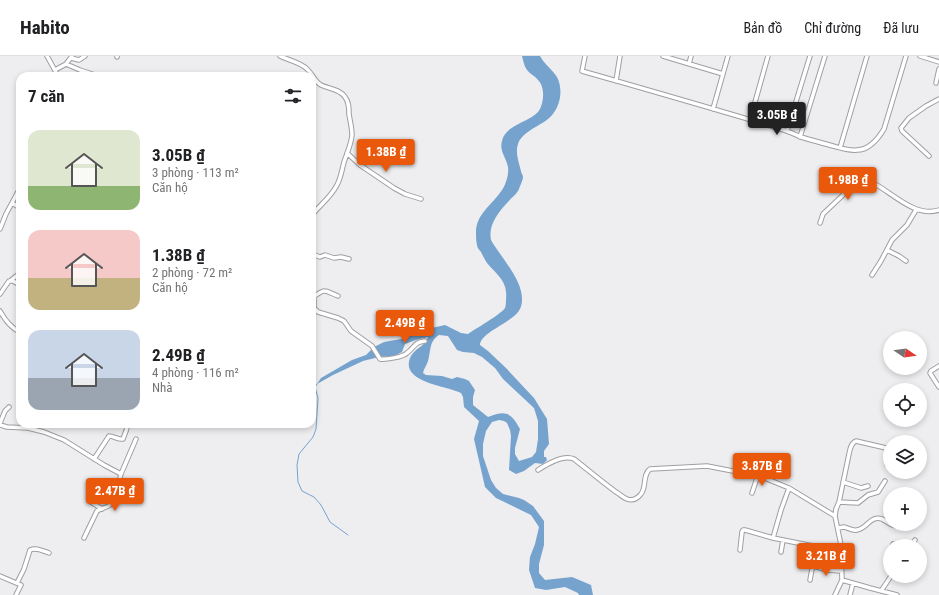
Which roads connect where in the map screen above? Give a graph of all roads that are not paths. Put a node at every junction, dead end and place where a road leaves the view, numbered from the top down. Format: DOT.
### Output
graph roads {
  1 [pos="47,56"];
  2 [pos="85,56"];
  3 [pos="280,56"];
  4 [pos="584,56"];
  5 [pos="620,56"];
  6 [pos="663,56"];
  7 [pos="691,56"];
  8 [pos="728,56"];
  9 [pos="768,56"];
  10 [pos="810,56"];
  11 [pos="825,56"];
  12 [pos="867,56"];
  13 [pos="906,56"];
  14 [pos="920,56"];
  15 [pos="72,57"];
  16 [pos="939,62"];
  17 [pos="66,64"];
  18 [pos="689,64"];
  19 [pos="939,69"];
  20 [pos="55,70"];
  21 [pos="86,72"];
  22 [pos="310,72"];
  23 [pos="723,74"];
  24 [pos="616,80"];
  25 [pos="316,82"];
  26 [pos="936,83"];
  27 [pos="939,99"];
  28 [pos="713,109"];
  29 [pos="750,120"];
  30 [pos="787,131"];
  31 [pos="800,137"];
  32 [pos="840,148"];
  33 [pos="347,153"];
  34 [pos="929,156"];
  35 [pos="16,196"];
  36 [pos="421,199"];
  37 [pos="12,203"];
  38 [pos="16,206"];
  39 [pos="316,210"];
  40 [pos="916,210"];
  41 [pos="939,210"];
  42 [pos="820,223"];
  43 [pos="0,229"];
  44 [pos="887,250"];
  45 [pos="316,256"];
  46 [pos="349,259"];
  47 [pos="906,261"];
  48 [pos="872,275"];
  49 [pos="16,276"];
  50 [pos="9,281"];
  51 [pos="16,283"];
  52 [pos="0,294"];
  53 [pos="316,295"];
  54 [pos="338,296"];
  55 [pos="316,310"];
  56 [pos="0,311"];
  57 [pos="16,330"];
  58 [pos="425,341"];
  59 [pos="939,366"];
  60 [pos="939,387"];
  61 [pos="9,406"];
  62 [pos="0,424"];
  63 [pos="16,427"];
  64 [pos="33,428"];
  65 [pos="127,428"];
  66 [pos="136,439"];
  67 [pos="883,447"];
  68 [pos="94,459"];
  69 [pos="538,470"];
  70 [pos="121,474"];
  71 [pos="758,474"];
  72 [pos="885,481"];
  73 [pos="843,482"];
  74 [pos="868,486"];
  75 [pos="789,488"];
  76 [pos="752,493"];
  77 [pos="91,502"];
  78 [pos="839,502"];
  79 [pos="102,509"];
  80 [pos="835,516"];
  81 [pos="883,520"];
  82 [pos="838,528"];
  83 [pos="84,538"];
  84 [pos="773,538"];
  85 [pos="783,540"];
  86 [pos="740,550"];
  87 [pos="781,552"];
  88 [pos="49,554"];
  89 [pos="842,562"];
  90 [pos="841,571"];
  91 [pos="0,576"];
  92 [pos="810,580"];
  93 [pos="842,580"];
  94 [pos="17,583"];
  95 [pos="853,583"];
  96 [pos="886,583"];
  97 [pos="881,591"];
  98 [pos="16,595"];
  99 [pos="835,595"];
  100 [pos="850,595"];
  101 [pos="897,595"];
  1 -- 20 [label="street"];
  2 -- 15 [label="street"];
  3 -- 22 [label="street"];
  4 -- 24 [label="street"];
  5 -- 24 [label="street"];
  6 -- 18 [label="street"];
  7 -- 18 [label="street"];
  8 -- 23 [label="street"];
  9 -- 29 [label="street"];
  10 -- 30 [label="street"];
  11 -- 31 [label="street"];
  12 -- 32 [label="street"];
  13 -- 32 [label="street"];
  14 -- 16 [label="street"];
  15 -- 17 [label="street"];
  17 -- 20 [label="street"];
  17 -- 21 [label="street"];
  18 -- 23 [label="street"];
  19 -- 26 [label="street"];
  23 -- 28 [label="street"];
  24 -- 28 [label="street"];
  25 -- 33 [label="street"];
  27 -- 34 [label="street"];
  28 -- 29 [label="street"];
  29 -- 30 [label="street"];
  30 -- 31 [label="street"];
  31 -- 32 [label="street"];
  33 -- 36 [label="street"];
  33 -- 39 [label="street"];
  35 -- 37 [label="street"];
  37 -- 38 [label="street"];
  37 -- 43 [label="street"];
  40 -- 41 [label="street"];
  40 -- 42 [label="street"];
  40 -- 44 [label="street"];
  44 -- 47 [label="street"];
  44 -- 48 [label="street"];
  45 -- 46 [label="street"];
  49 -- 50 [label="street"];
  50 -- 51 [label="street"];
  50 -- 52 [label="street"];
  53 -- 54 [label="street"];
  55 -- 58 [label="street"];
  56 -- 57 [label="street"];
  59 -- 60 [label="street"];
  61 -- 62 [label="street"];
  62 -- 63 [label="street"];
  64 -- 68 [label="street"];
  65 -- 68 [label="street"];
  66 -- 70 [label="street"];
  67 -- 73 [label="street"];
  68 -- 70 [label="street"];
  69 -- 71 [label="street"];
  70 -- 79 [label="street"];
  71 -- 75 [label="street"];
  71 -- 76 [label="street"];
  72 -- 78 [label="street"];
  73 -- 74 [label="street"];
  73 -- 78 [label="street"];
  75 -- 80 [label="street"];
  75 -- 84 [label="street"];
  77 -- 79 [label="street"];
  78 -- 80 [label="street"];
  79 -- 83 [label="street"];
  80 -- 82 [label="street"];
  81 -- 82 [label="street"];
  82 -- 89 [label="street"];
  84 -- 85 [label="street"];
  84 -- 86 [label="street"];
  85 -- 87 [label="street"];
  85 -- 89 [label="street"];
  88 -- 94 [label="street"];
  89 -- 90 [label="street"];
  90 -- 92 [label="street"];
  90 -- 93 [label="street"];
  91 -- 94 [label="street"];
  93 -- 95 [label="street"];
  93 -- 99 [label="street"];
  94 -- 98 [label="street"];
  95 -- 97 [label="street"];
  95 -- 100 [label="street"];
  96 -- 97 [label="street"];
  97 -- 101 [label="street"];
}
